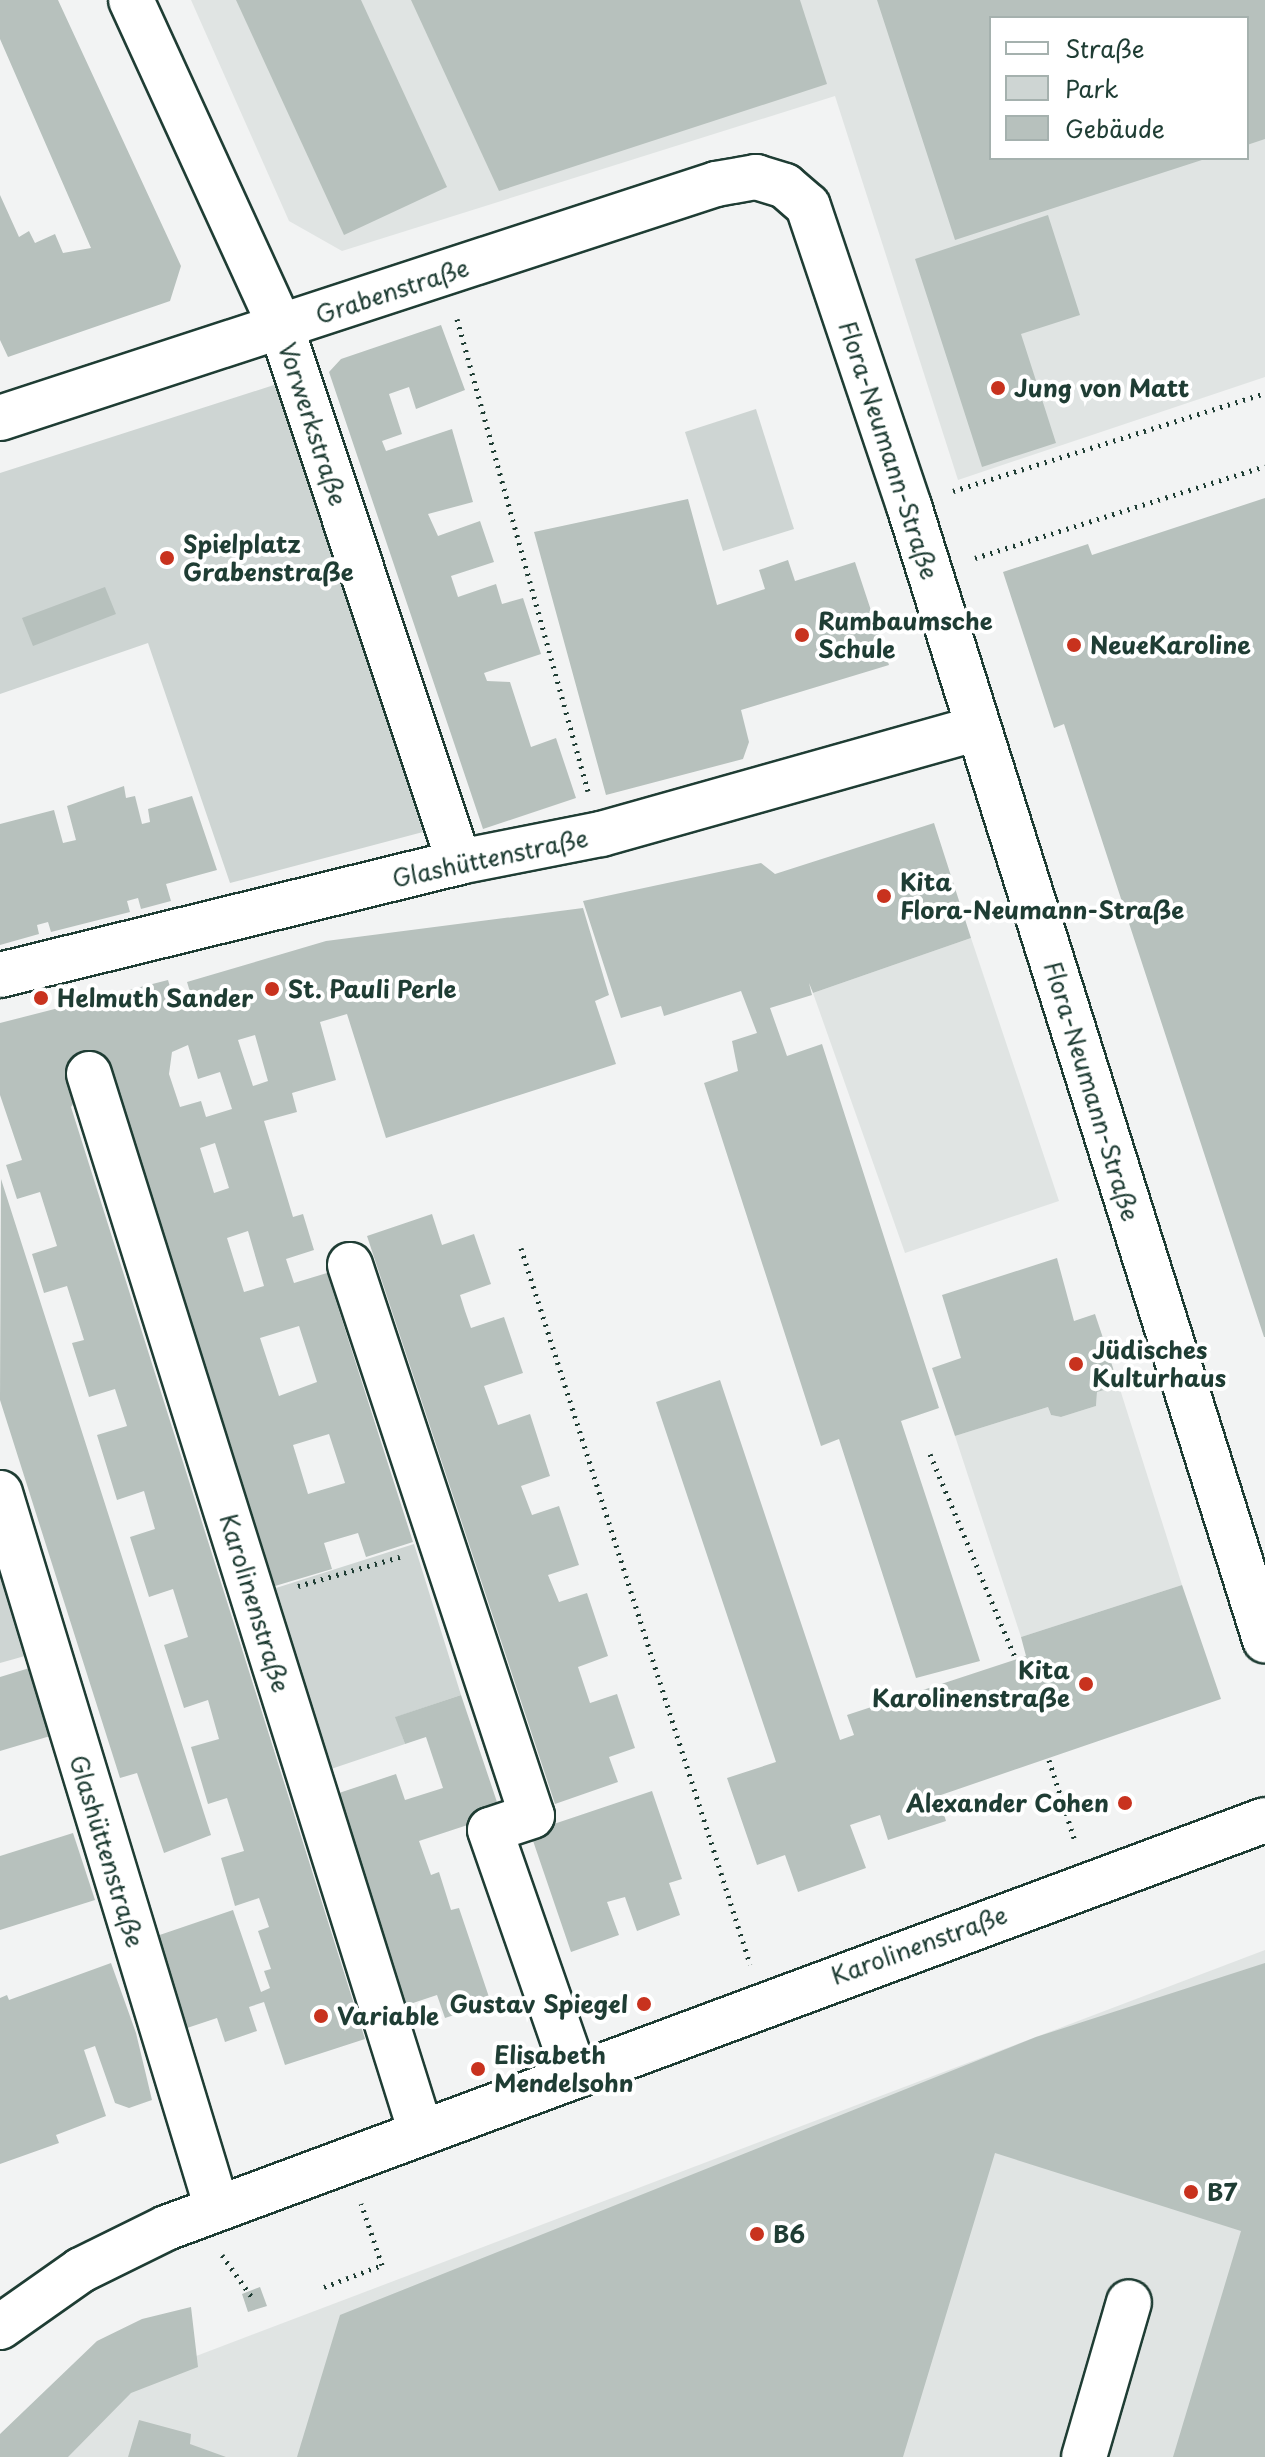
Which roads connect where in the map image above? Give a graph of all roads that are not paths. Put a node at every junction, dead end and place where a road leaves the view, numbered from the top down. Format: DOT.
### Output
graph roads {
  1 [pos="131,0"];
  2 [pos="785,186"];
  3 [pos="281,327"];
  4 [pos="0,418"];
  5 [pos="977,728"];
  6 [pos="459,862"];
  7 [pos="0,975"];
  8 [pos="89,1074"];
  9 [pos="350,1265"];
  10 [pos="0,1493"];
  11 [pos="1265,1640"];
  12 [pos="1265,1820"];
  13 [pos="575,2074"];
  14 [pos="421,2132"];
  15 [pos="217,2208"];
  16 [pos="1129,2302"];
  17 [pos="0,2327"];
  18 [pos="1084,2457"];
  1 -- 3 [label="street, Vorwerkstraße"];
  2 -- 3 [label="street, Grabenstraße"];
  2 -- 5 [label="street, Flora-Neumann-Straße"];
  3 -- 4 [label="street, Grabenstraße"];
  3 -- 6 [label="street, Vorwerkstraße"];
  5 -- 6 [label="street, Glashüttenstraße"];
  5 -- 11 [label="street, Flora-Neumann-Straße"];
  6 -- 7 [label="street, Glashüttenstraße"];
  8 -- 14 [label="street, Karolinenstraße"];
  9 -- 13 [label="street"];
  10 -- 15 [label="street, Glashüttenstraße"];
  12 -- 13 [label="street, Karolinenstraße"];
  13 -- 14 [label="street, Karolinenstraße"];
  14 -- 15 [label="street, Karolinenstraße"];
  15 -- 17 [label="street, Karolinenstraße"];
  16 -- 18 [label="street"];
}
